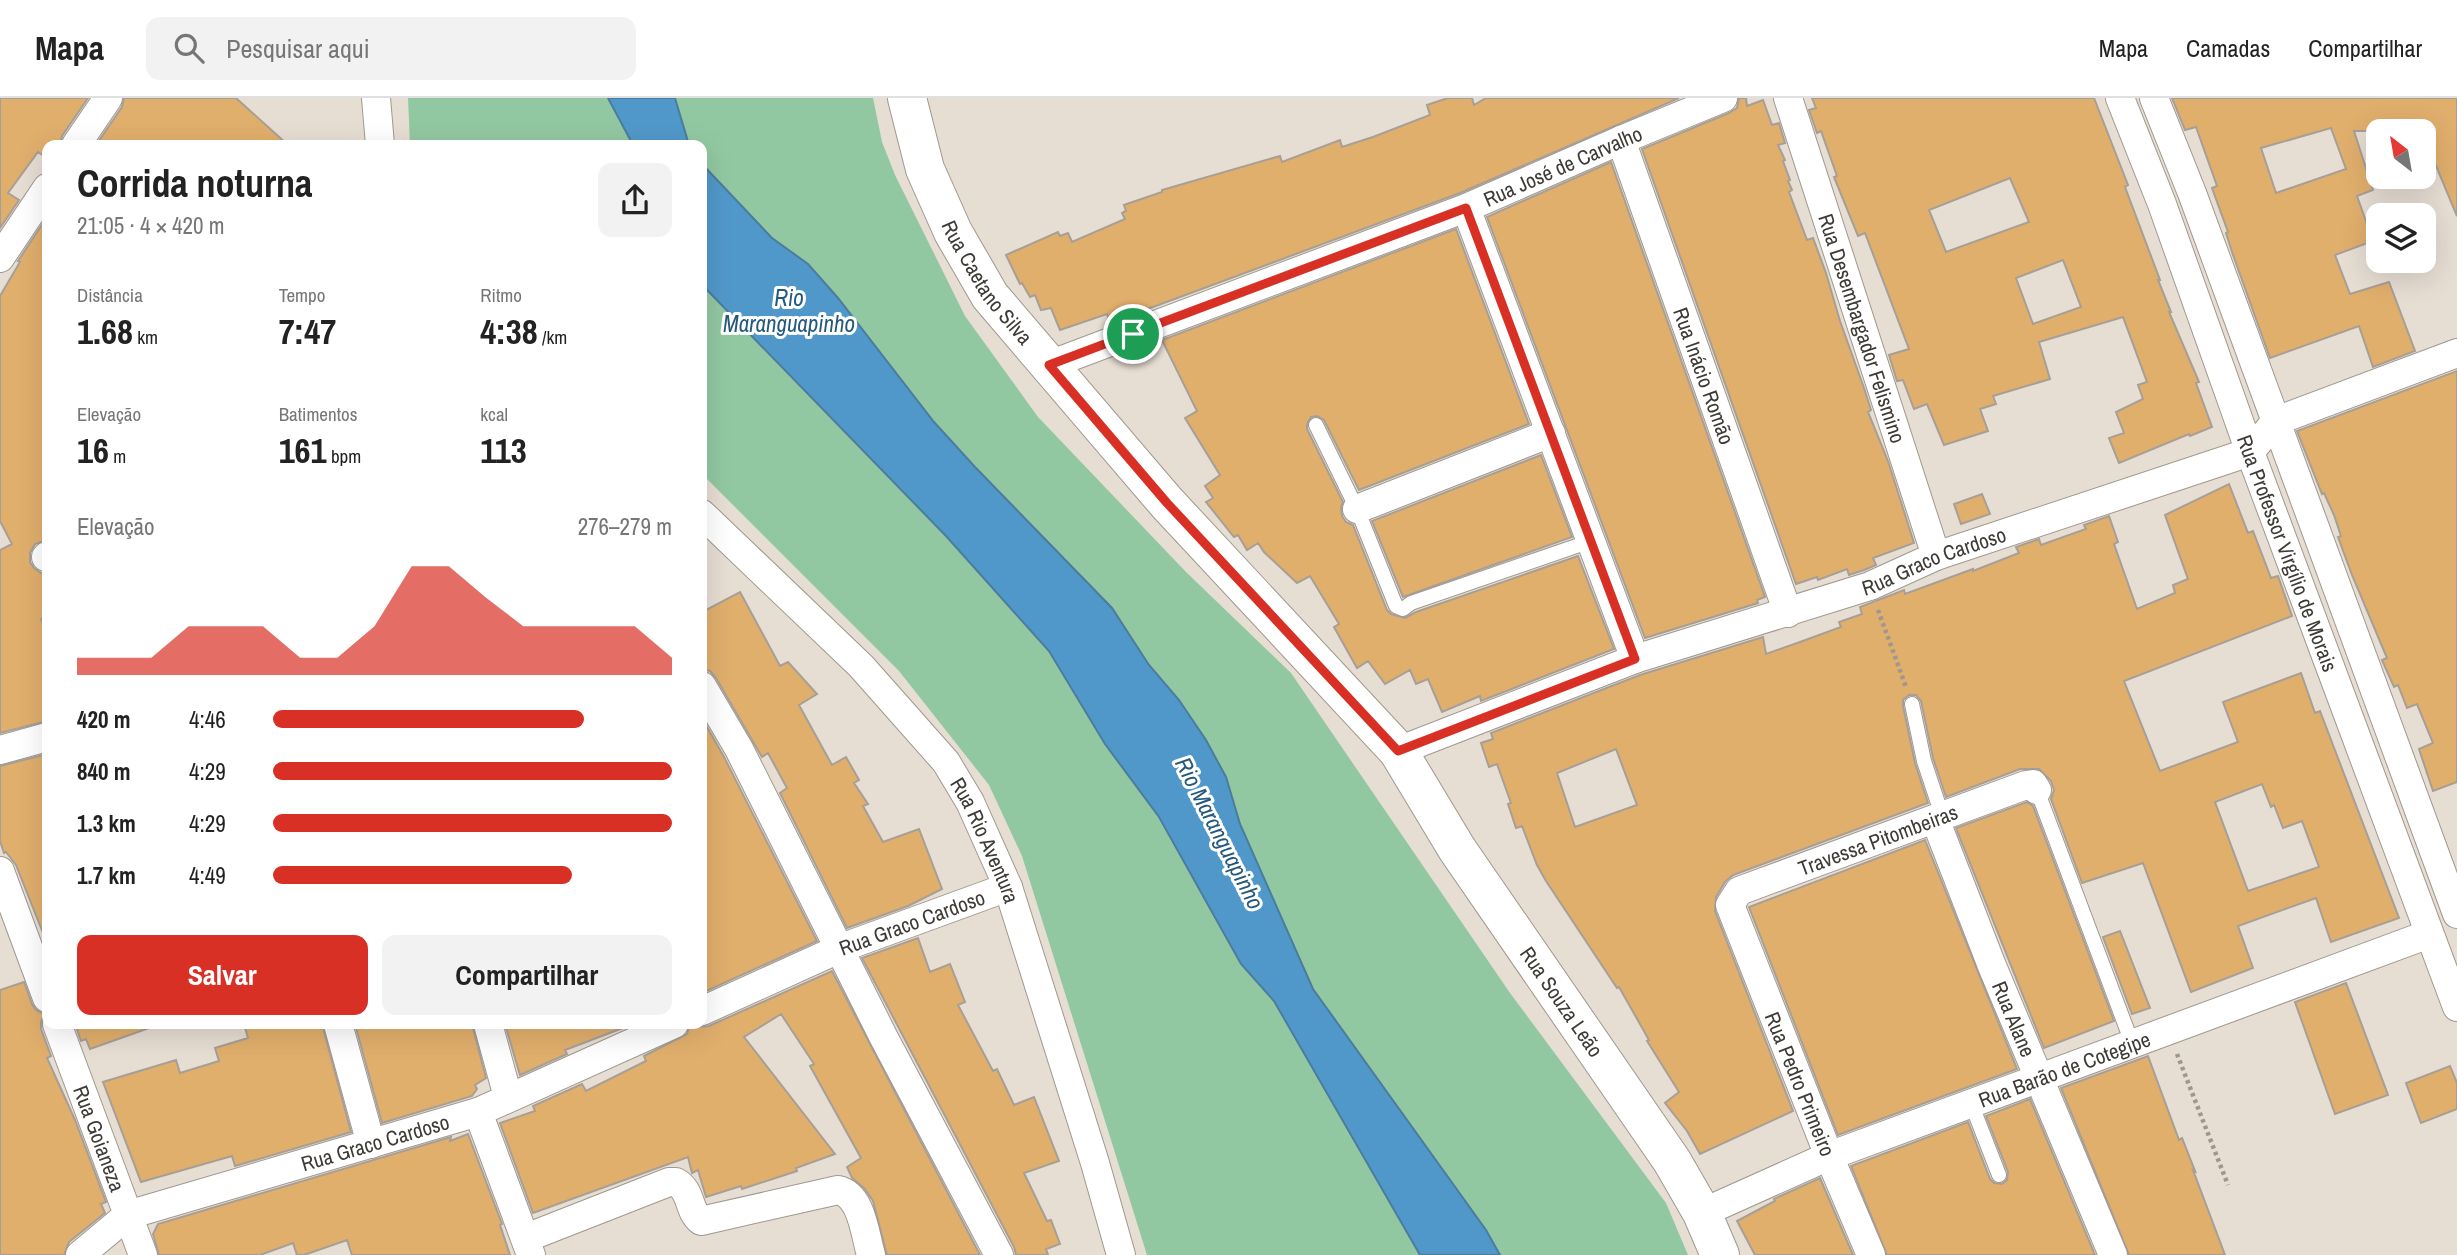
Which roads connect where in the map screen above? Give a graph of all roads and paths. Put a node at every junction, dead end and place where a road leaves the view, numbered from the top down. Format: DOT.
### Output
graph roads {
  1 [pos="108,98"];
  2 [pos="376,98"];
  3 [pos="907,98"];
  4 [pos="1723,98"];
  5 [pos="1788,98"];
  6 [pos="2120,98"];
  7 [pos="2154,98"];
  8 [pos="79,140"];
  9 [pos="380,140"];
  10 [pos="1621,140"];
  11 [pos="2192,193"];
  12 [pos="42,203"];
  13 [pos="2162,204"];
  14 [pos="1466,208"];
  15 [pos="0,258"];
  16 [pos="2457,353"];
  17 [pos="1049,365"];
  18 [pos="2276,421"];
  19 [pos="1316,425"];
  20 [pos="1551,433"];
  21 [pos="2250,452"];
  22 [pos="1357,509"];
  23 [pos="707,519"];
  24 [pos="1591,541"];
  25 [pos="1936,556"];
  26 [pos="1870,586"];
  27 [pos="1788,613"];
  28 [pos="1635,659"];
  29 [pos="707,695"];
  30 [pos="1912,704"];
  31 [pos="42,738"];
  32 [pos="0,750"];
  33 [pos="1398,751"];
  34 [pos="2037,790"];
  35 [pos="1938,817"];
  36 [pos="2426,832"];
  37 [pos="2397,847"];
  38 [pos="0,871"];
  39 [pos="1008,887"];
  40 [pos="1731,912"];
  41 [pos="2457,914"];
  42 [pos="2429,933"];
  43 [pos="841,948"];
  44 [pos="42,984"];
  45 [pos="2457,1007"];
  46 [pos="707,1009"];
  47 [pos="59,1029"];
  48 [pos="339,1029"];
  49 [pos="489,1029"];
  50 [pos="663,1029"];
  51 [pos="2168,1030"];
  52 [pos="2132,1043"];
  53 [pos="2040,1079"];
  54 [pos="508,1097"];
  55 [pos="1971,1103"];
  56 [pos="478,1112"];
  57 [pos="371,1144"];
  58 [pos="1829,1156"];
  59 [pos="1999,1175"];
  60 [pos="2228,1185"];
  61 [pos="1702,1213"];
  62 [pos="128,1215"];
  63 [pos="528,1247"];
  64 [pos="79,1255"];
  65 [pos="143,1255"];
  66 [pos="871,1255"];
  67 [pos="999,1255"];
  68 [pos="1121,1255"];
  69 [pos="1720,1255"];
  70 [pos="1871,1255"];
  71 [pos="2113,1255"];
  1 -- 8 [label="street"];
  2 -- 9 [label="street"];
  3 -- 17 [label="main road, Rua Caetano Silva"];
  4 -- 10 [label="street, Rua José de Carvalho"];
  5 -- 25 [label="street, Rua Desembargador Felismino"];
  6 -- 13 [label="street, Rua Professor Virgílio de Morais"];
  7 -- 11 [label="street, Rua Professor Virgílio de Morais"];
  10 -- 14 [label="street, Rua José de Carvalho"];
  10 -- 27 [label="street, Rua Inácio Romão"];
  11 -- 13 [label="street"];
  11 -- 18 [label="street, Rua Professor Virgílio de Morais"];
  12 -- 15 [label="street"];
  13 -- 21 [label="street, Rua Professor Virgílio de Morais"];
  14 -- 17 [label="street, Rua José de Carvalho"];
  14 -- 20 [label="street"];
  16 -- 18 [label="street"];
  17 -- 33 [label="main road, Rua Caetano Silva"];
  18 -- 21 [label="street"];
  18 -- 36 [label="street, Rua Professor Virgílio de Morais"];
  19 -- 22 [label="lane"];
  20 -- 22 [label="street"];
  20 -- 24 [label="street"];
  21 -- 25 [label="street, Rua Graco Cardoso"];
  21 -- 37 [label="street, Rua Professor Virgílio de Morais"];
  22 -- 24 [label="lane"];
  23 -- 39 [label="street, Rua Rio Aventura"];
  24 -- 28 [label="street"];
  25 -- 26 [label="street, Rua Graco Cardoso"];
  26 -- 27 [label="street, Rua Graco Cardoso"];
  26 -- 30 [label="path"];
  27 -- 28 [label="street, Rua Graco Cardoso"];
  28 -- 33 [label="street, Rua Graco Cardoso"];
  29 -- 43 [label="street"];
  30 -- 35 [label="lane, Rua Alane"];
  31 -- 32 [label="street"];
  33 -- 61 [label="main road, Rua Souza Leão"];
  34 -- 35 [label="street, Travessa Pitombeiras"];
  34 -- 52 [label="lane"];
  35 -- 40 [label="street, Travessa Pitombeiras"];
  35 -- 53 [label="street, Rua Alane"];
  36 -- 37 [label="street"];
  36 -- 41 [label="street, Rua Professor Virgílio de Morais"];
  37 -- 42 [label="street, Rua Professor Virgílio de Morais"];
  38 -- 44 [label="street"];
  39 -- 43 [label="street, Rua Graco Cardoso"];
  39 -- 68 [label="street, Rua Rio Aventura"];
  40 -- 58 [label="street, Rua Pedro Primeiro"];
  42 -- 45 [label="street, Rua Professor Virgílio de Morais"];
  42 -- 51 [label="street, Rua Barão de Cotegipe"];
  43 -- 46 [label="street, Rua Graco Cardoso"];
  43 -- 67 [label="street"];
  47 -- 62 [label="street, Rua Goianeza"];
  48 -- 57 [label="street"];
  49 -- 54 [label="street"];
  50 -- 54 [label="street, Rua Graco Cardoso"];
  51 -- 52 [label="street, Rua Barão de Cotegipe"];
  51 -- 60 [label="path"];
  52 -- 53 [label="street, Rua Barão de Cotegipe"];
  53 -- 55 [label="street, Rua Barão de Cotegipe"];
  53 -- 71 [label="street, Rua Alane"];
  54 -- 56 [label="street, Rua Graco Cardoso"];
  55 -- 58 [label="street, Rua Barão de Cotegipe"];
  55 -- 59 [label="lane"];
  56 -- 57 [label="street, Rua Graco Cardoso"];
  56 -- 63 [label="street"];
  57 -- 62 [label="street, Rua Graco Cardoso"];
  58 -- 61 [label="street, Rua Barão de Cotegipe"];
  58 -- 70 [label="street, Rua Pedro Primeiro"];
  61 -- 69 [label="main road, Rua Souza Leão"];
  62 -- 64 [label="street, Rua Graco Cardoso"];
  62 -- 65 [label="street, Rua Goianeza"];
  63 -- 66 [label="street"];
}
